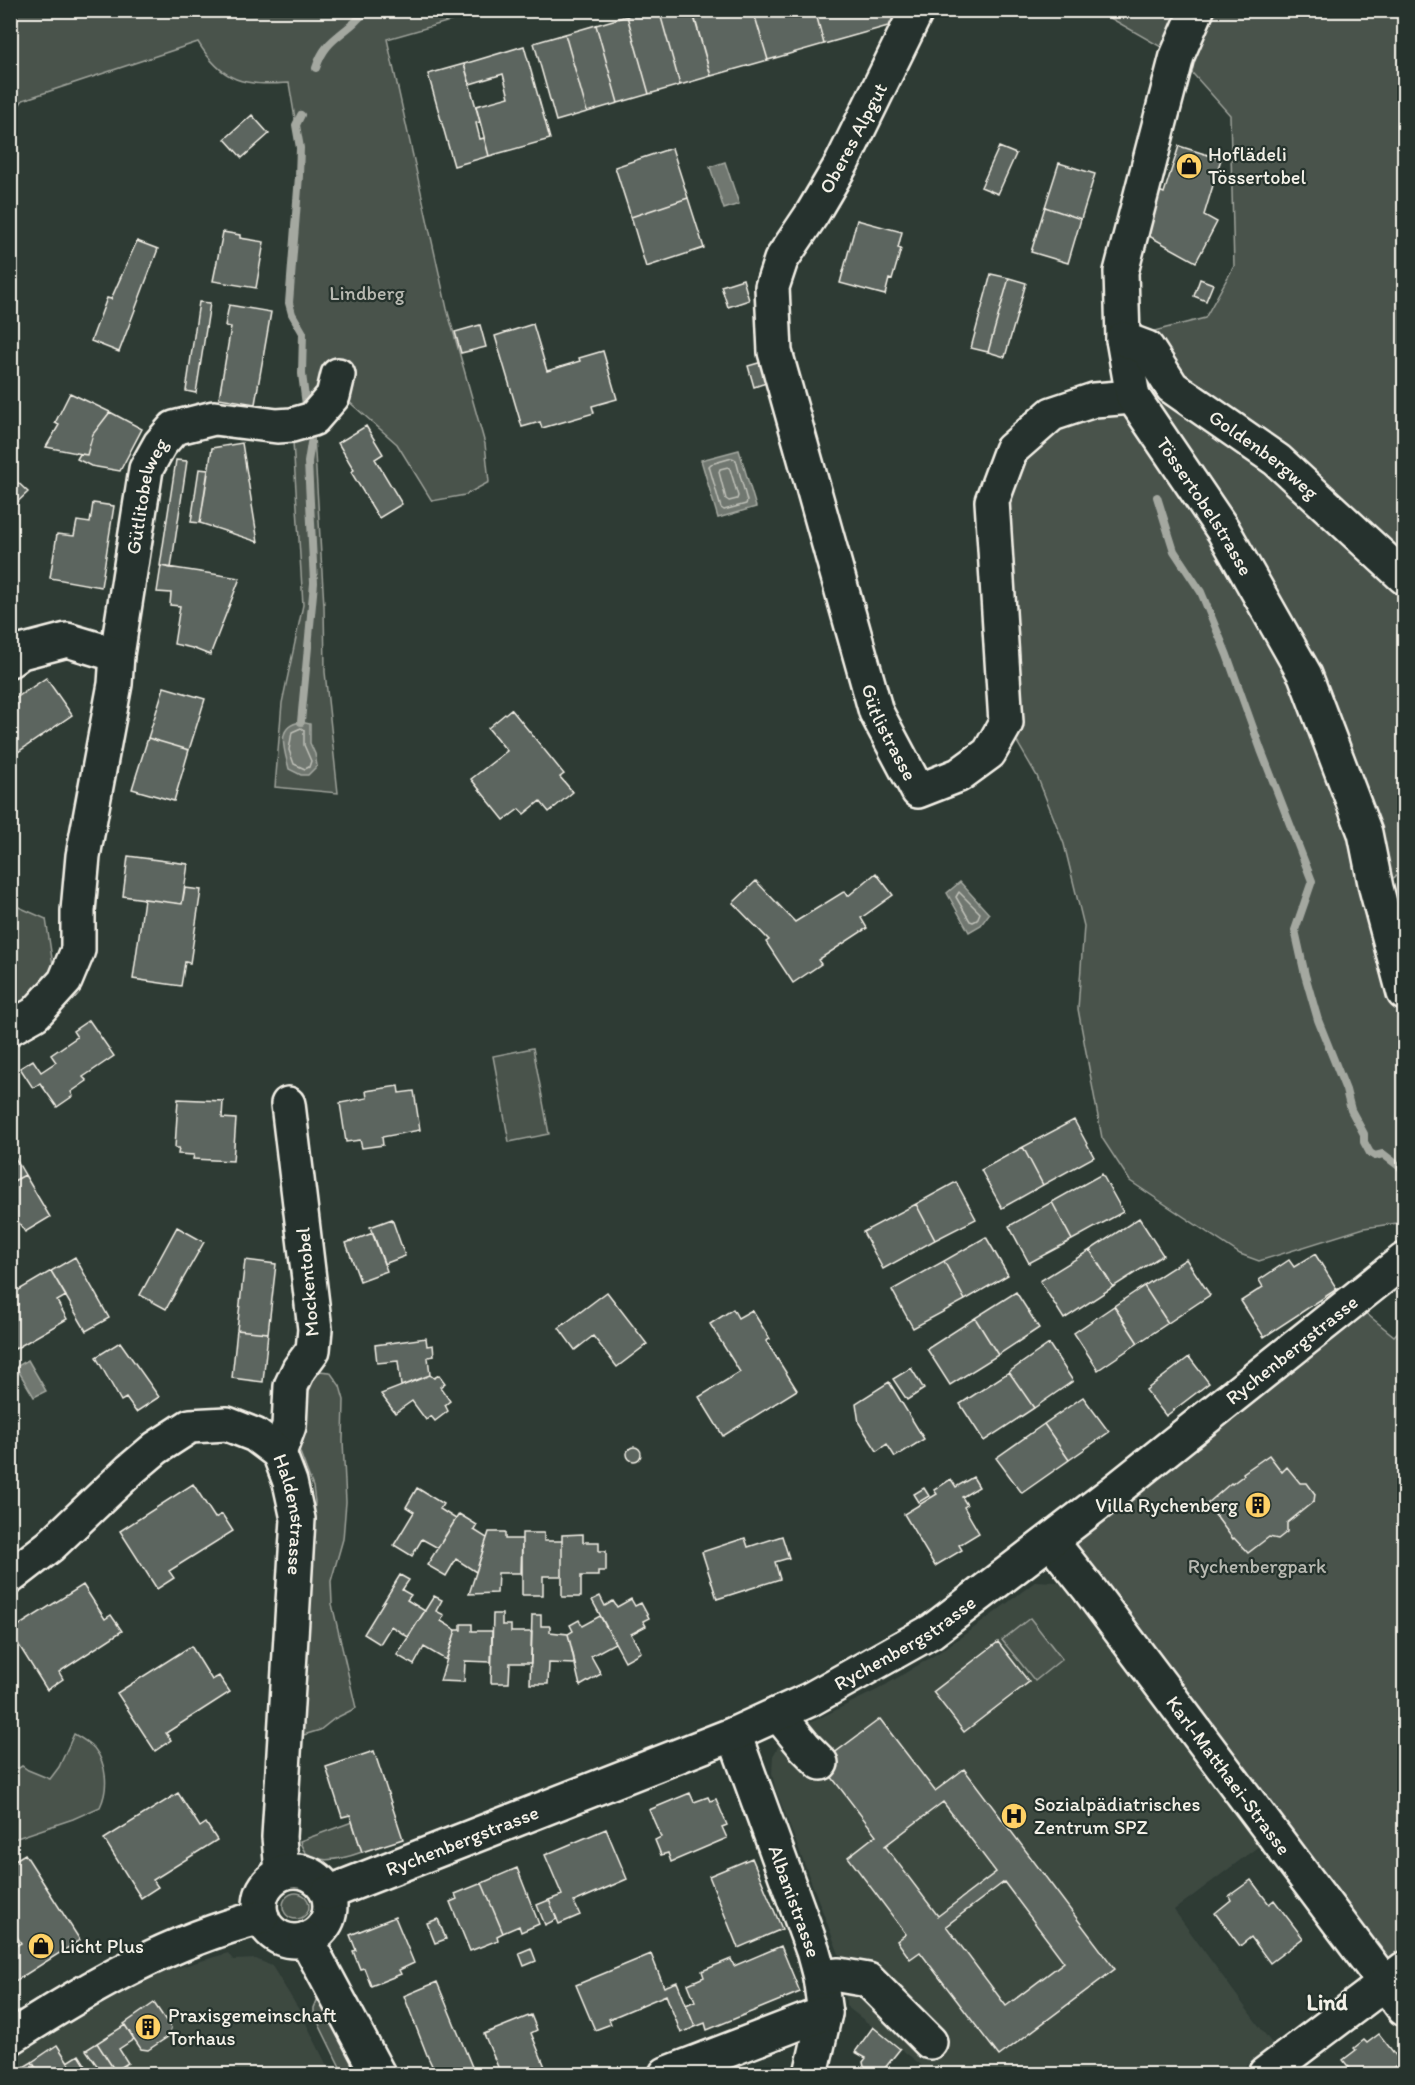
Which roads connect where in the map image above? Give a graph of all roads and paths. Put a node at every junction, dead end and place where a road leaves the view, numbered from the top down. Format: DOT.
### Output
graph roads {
  1 [pos="917,10"];
  2 [pos="1197,10"];
  3 [pos="781,260"];
  4 [pos="1122,339"];
  5 [pos="338,375"];
  6 [pos="1132,397"];
  7 [pos="1404,577"];
  8 [pos="117,655"];
  9 [pos="10,660"];
  10 [pos="1404,993"];
  11 [pos="10,1028"];
  12 [pos="288,1104"];
  13 [pos="1404,1260"];
  14 [pos="279,1453"];
  15 [pos="1051,1541"];
  16 [pos="10,1577"];
  17 [pos="778,1714"];
  18 [pos="734,1734"];
  19 [pos="821,1763"];
  20 [pos="282,1873"];
  21 [pos="328,1893"];
  22 [pos="262,1917"];
  23 [pos="306,1939"];
  24 [pos="820,1977"];
  25 [pos="1398,1987"];
  26 [pos="825,2013"];
  27 [pos="10,2038"];
  28 [pos="930,2042"];
  29 [pos="378,2074"];
  30 [pos="666,2074"];
  31 [pos="811,2074"];
  32 [pos="1264,2074"];
  1 -- 3 [label="street, Oberes Alpgut"];
  2 -- 4 [label="street, Tössertobelstrasse"];
  3 -- 6 [label="street, Gütlistrasse"];
  4 -- 6 [label="street, Tössertobelstrasse"];
  4 -- 7 [label="street, Goldenbergweg"];
  5 -- 8 [label="street, Gütlitobelweg"];
  6 -- 10 [label="street, Tössertobelstrasse"];
  8 -- 9 [label="street"];
  8 -- 11 [label="street, Gütlitobelweg"];
  12 -- 14 [label="street, Mockentobel"];
  13 -- 15 [label="street, Rychenbergstrasse"];
  14 -- 16 [label="street, Haldenstrasse"];
  14 -- 20 [label="street, Haldenstrasse"];
  15 -- 17 [label="street, Rychenbergstrasse"];
  15 -- 25 [label="street, Karl-Matthaei-Strasse"];
  17 -- 18 [label="street, Rychenbergstrasse"];
  17 -- 19 [label="street"];
  18 -- 21 [label="street, Rychenbergstrasse"];
  18 -- 24 [label="street, Albanistrasse"];
  20 -- 21 [label="street"];
  20 -- 22 [label="street"];
  21 -- 23 [label="street"];
  22 -- 23 [label="street"];
  22 -- 27 [label="street"];
  23 -- 29 [label="street"];
  24 -- 26 [label="street, Albanistrasse"];
  24 -- 28 [label="street"];
  25 -- 32 [label="street"];
  26 -- 30 [label="street"];
  26 -- 31 [label="street, Albanistrasse"];
}
